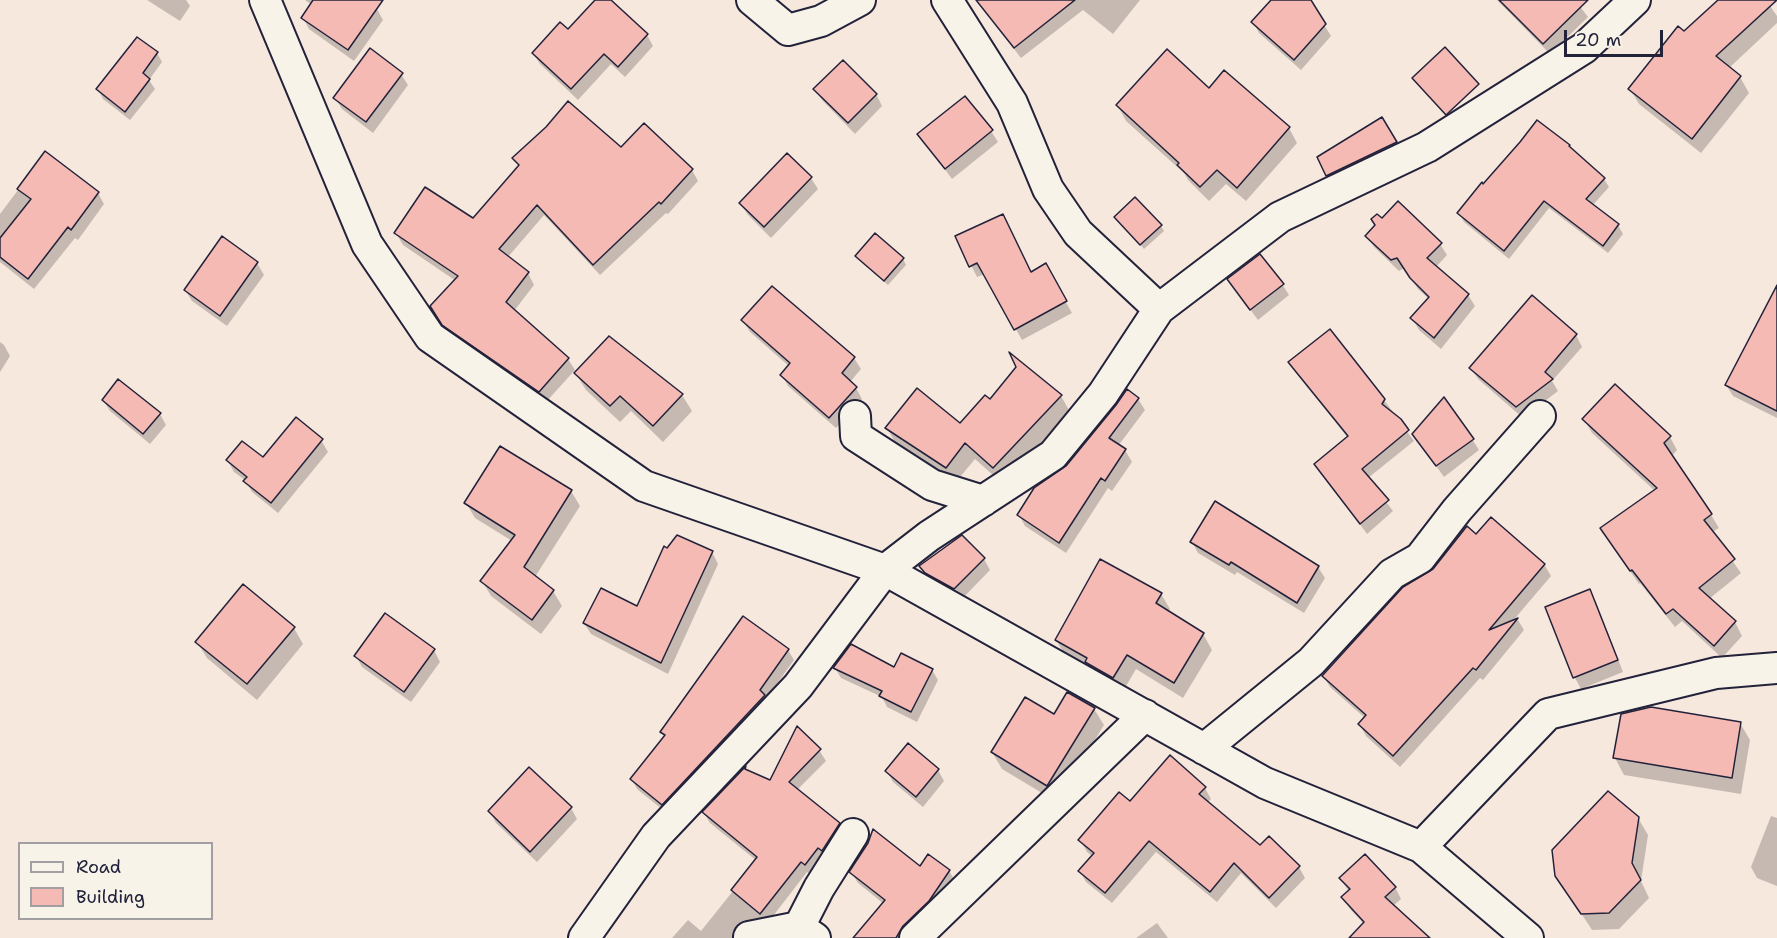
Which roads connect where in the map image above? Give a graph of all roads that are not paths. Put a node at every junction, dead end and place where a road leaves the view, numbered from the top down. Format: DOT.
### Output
graph roads {
  1 [pos="265,0"];
  2 [pos="752,0"];
  3 [pos="860,0"];
  4 [pos="947,0"];
  5 [pos="1635,0"];
  6 [pos="1159,309"];
  7 [pos="855,416"];
  8 [pos="1540,416"];
  9 [pos="984,501"];
  10 [pos="885,570"];
  11 [pos="1773,673"];
  12 [pos="1144,716"];
  13 [pos="1204,749"];
  14 [pos="853,834"];
  15 [pos="1421,847"];
  16 [pos="807,932"];
  17 [pos="749,937"];
  18 [pos="584,938"];
  19 [pos="915,938"];
  20 [pos="1528,938"];
  1 -- 10 [label="street"];
  2 -- 3 [label="street"];
  4 -- 6 [label="street"];
  5 -- 6 [label="street"];
  6 -- 9 [label="street"];
  7 -- 9 [label="street"];
  8 -- 13 [label="street"];
  9 -- 10 [label="street"];
  10 -- 12 [label="street"];
  10 -- 18 [label="street"];
  11 -- 15 [label="street"];
  12 -- 13 [label="street"];
  12 -- 19 [label="street"];
  13 -- 15 [label="street"];
  14 -- 16 [label="street"];
  15 -- 20 [label="street"];
  16 -- 17 [label="street"];
}
